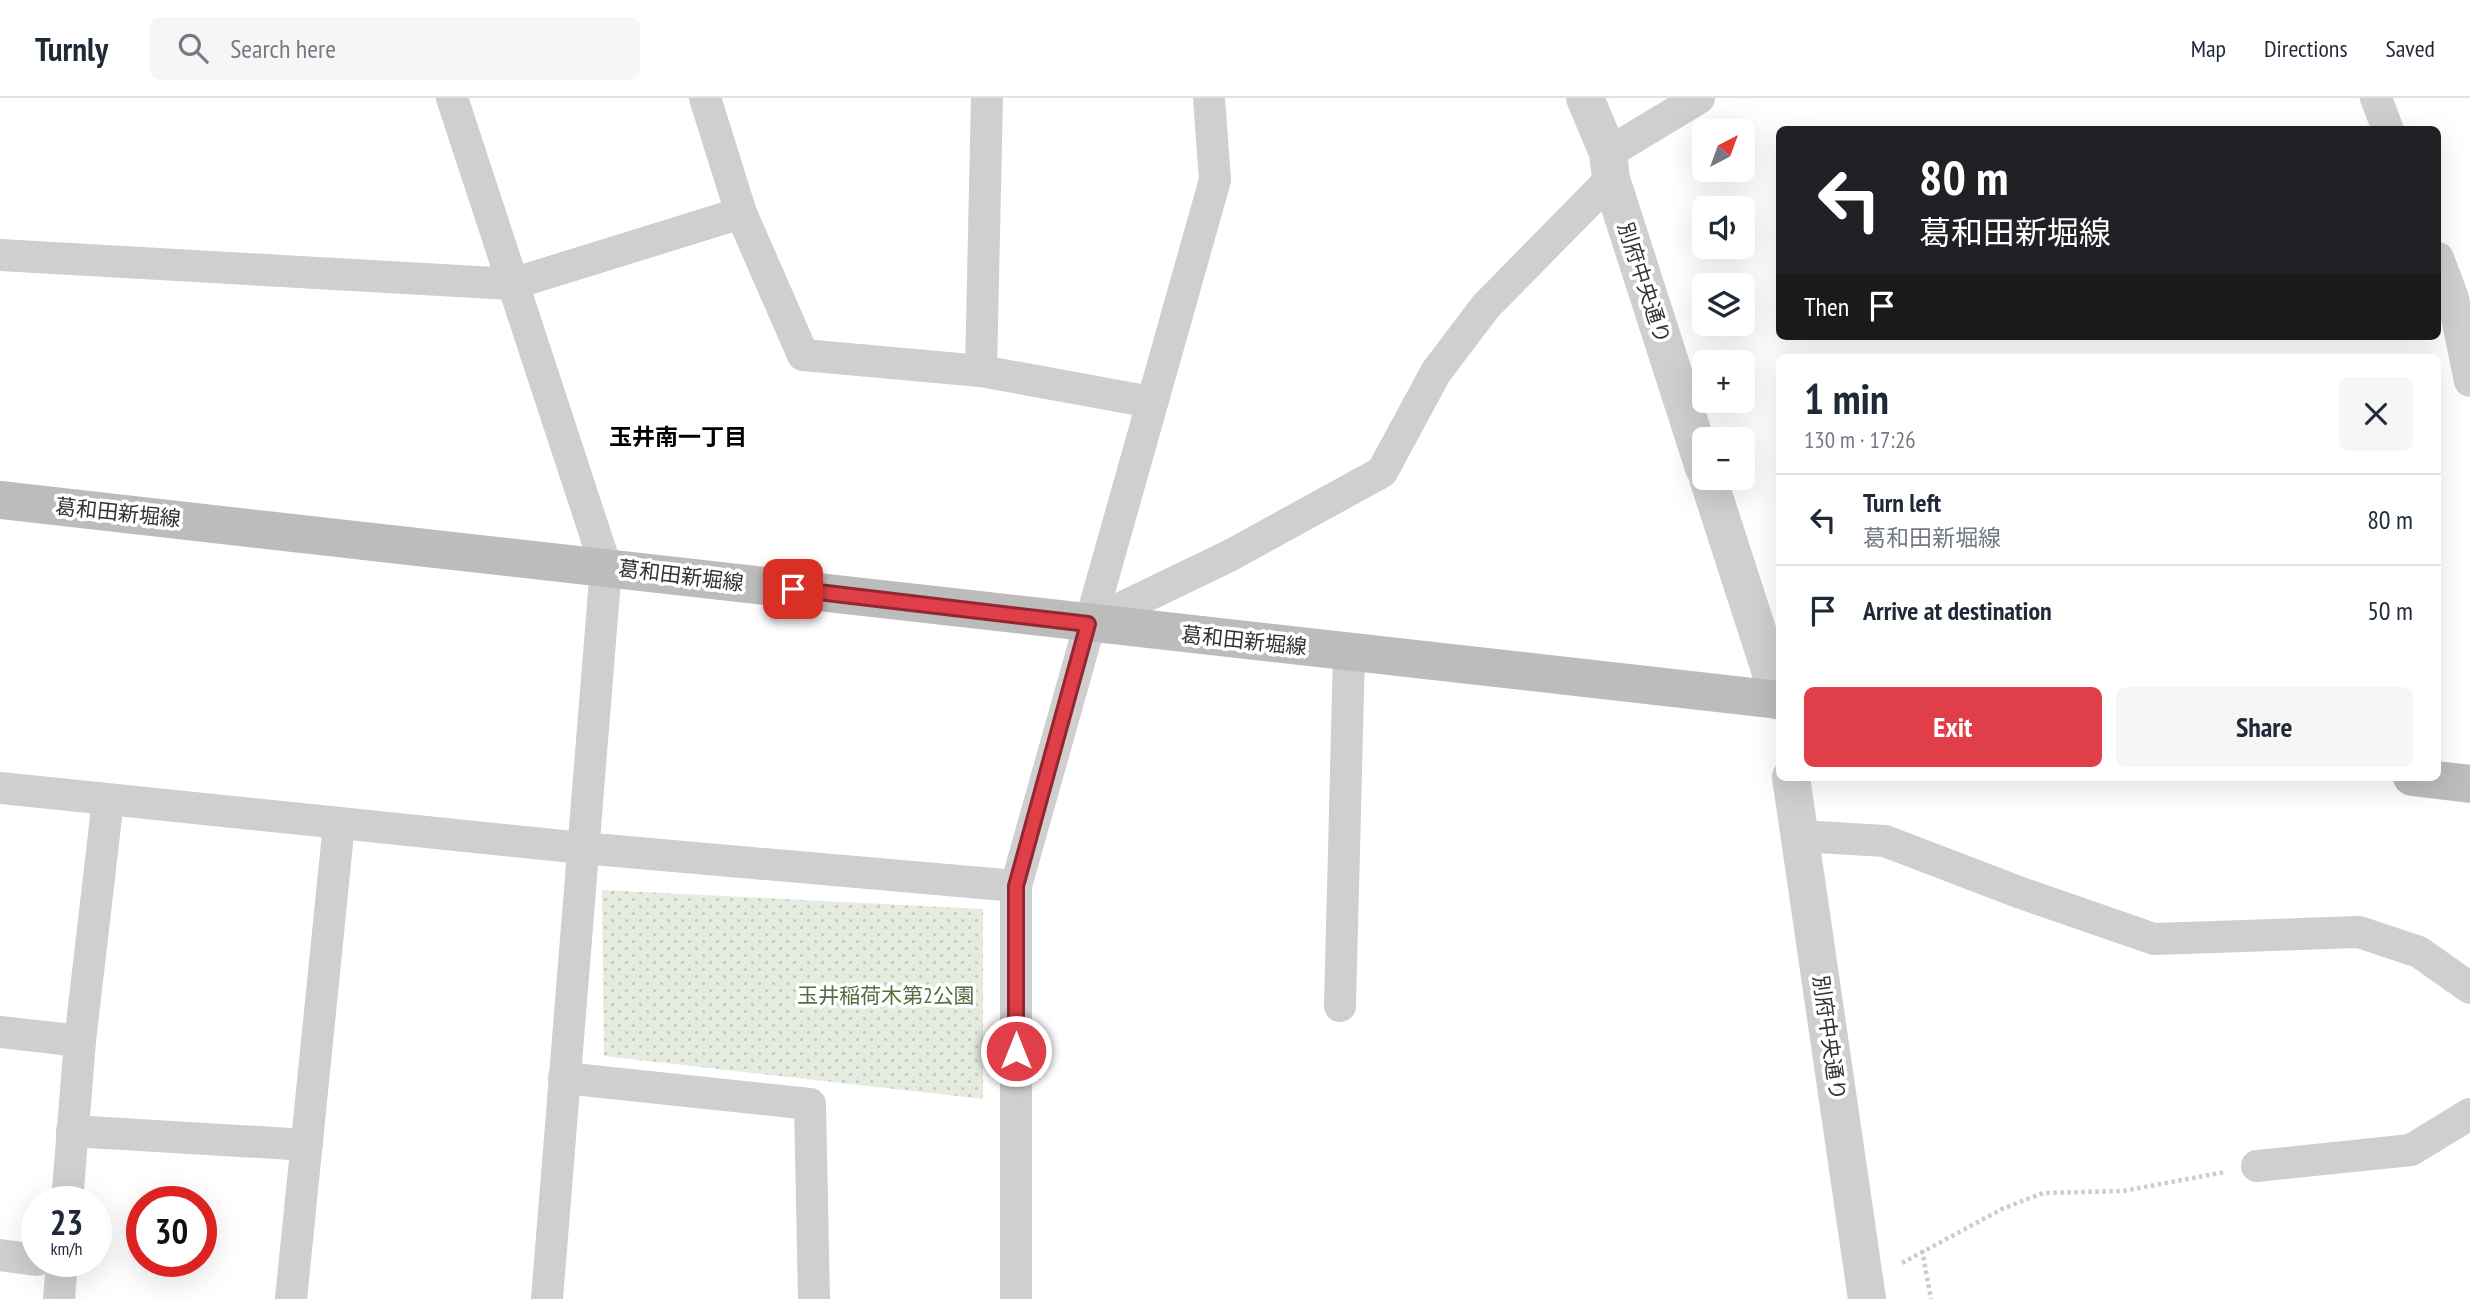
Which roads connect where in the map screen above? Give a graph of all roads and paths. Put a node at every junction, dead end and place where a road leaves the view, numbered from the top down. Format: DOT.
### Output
graph roads {
  1 [pos="452,98"];
  2 [pos="705,98"];
  3 [pos="987,98"];
  4 [pos="1209,98"];
  5 [pos="1586,98"];
  6 [pos="1699,98"];
  7 [pos="2376,98"];
  8 [pos="2386,126"];
  9 [pos="1609,166"];
  10 [pos="741,213"];
  11 [pos="0,255"];
  12 [pos="2441,266"];
  13 [pos="512,284"];
  14 [pos="981,371"];
  15 [pos="2470,381"];
  16 [pos="1151,402"];
  17 [pos="1692,430"];
  18 [pos="1712,490"];
  19 [pos="0,500"];
  20 [pos="606,567"];
  21 [pos="1088,624"];
  22 [pos="1349,653"];
  23 [pos="1776,688"];
  24 [pos="1776,700"];
  25 [pos="2441,780"];
  26 [pos="1792,781"];
  27 [pos="2470,784"];
  28 [pos="0,788"];
  29 [pos="108,800"];
  30 [pos="339,824"];
  31 [pos="1800,836"];
  32 [pos="582,848"];
  33 [pos="1016,886"];
  34 [pos="2470,988"];
  35 [pos="1340,1006"];
  36 [pos="0,1032"];
  37 [pos="80,1041"];
  38 [pos="564,1078"];
  39 [pos="2470,1114"];
  40 [pos="72,1131"];
  41 [pos="307,1144"];
  42 [pos="2257,1166"];
  43 [pos="68,1186"];
  44 [pos="1922,1250"];
  45 [pos="0,1255"];
  46 [pos="21,1258"];
  47 [pos="54,1277"];
  48 [pos="1866,1293"];
  49 [pos="59,1299"];
  50 [pos="291,1299"];
  51 [pos="547,1299"];
  52 [pos="814,1299"];
  53 [pos="1016,1299"];
  54 [pos="1931,1299"];
  1 -- 13 [label="street"];
  2 -- 10 [label="street"];
  3 -- 14 [label="street"];
  4 -- 16 [label="street"];
  5 -- 9 [label="street, 別府中央通り"];
  6 -- 9 [label="street"];
  7 -- 8 [label="street"];
  9 -- 17 [label="street, 別府中央通り"];
  9 -- 21 [label="street"];
  10 -- 13 [label="street"];
  10 -- 14 [label="street"];
  11 -- 13 [label="street"];
  12 -- 15 [label="street"];
  13 -- 20 [label="street"];
  14 -- 16 [label="street"];
  16 -- 21 [label="street"];
  18 -- 23 [label="street"];
  19 -- 20 [label="main road, 葛和田新堀線"];
  20 -- 21 [label="main road, 葛和田新堀線"];
  20 -- 32 [label="street"];
  21 -- 22 [label="main road, 葛和田新堀線"];
  21 -- 33 [label="street"];
  22 -- 24 [label="main road, 葛和田新堀線"];
  22 -- 35 [label="street"];
  25 -- 27 [label="main road"];
  26 -- 31 [label="street, 別府中央通り"];
  28 -- 29 [label="street"];
  29 -- 30 [label="street"];
  29 -- 37 [label="street"];
  30 -- 32 [label="street"];
  30 -- 41 [label="street"];
  31 -- 34 [label="street"];
  31 -- 48 [label="street, 別府中央通り"];
  32 -- 33 [label="street"];
  32 -- 38 [label="street"];
  33 -- 53 [label="street"];
  36 -- 37 [label="street"];
  37 -- 40 [label="street"];
  38 -- 51 [label="street"];
  38 -- 52 [label="street"];
  39 -- 42 [label="street"];
  40 -- 41 [label="street"];
  40 -- 43 [label="street"];
  41 -- 50 [label="street"];
  42 -- 44 [label="path"];
  44 -- 48 [label="path"];
  44 -- 54 [label="path"];
  45 -- 46 [label="street"];
  47 -- 49 [label="street"];
}
